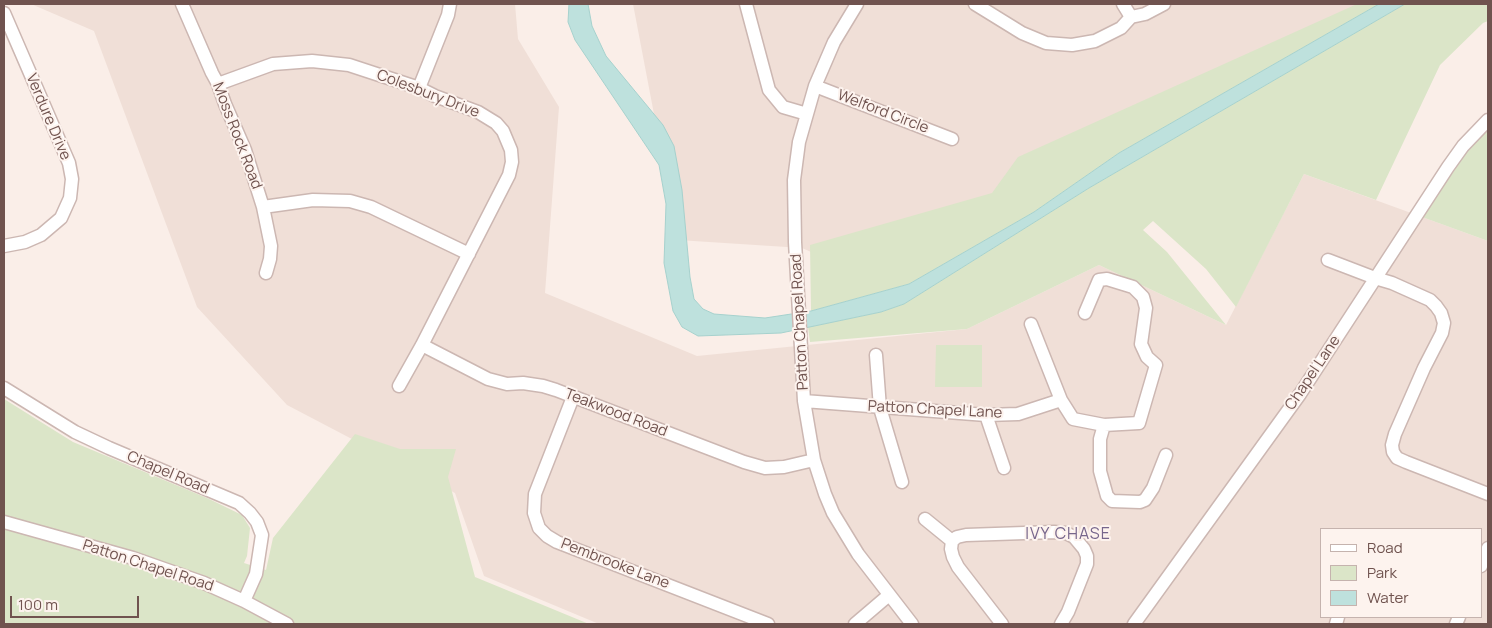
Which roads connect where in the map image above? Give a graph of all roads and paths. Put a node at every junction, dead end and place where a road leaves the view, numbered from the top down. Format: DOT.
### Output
graph roads {
  1 [pos="182,4"];
  2 [pos="450,4"];
  3 [pos="746,4"];
  4 [pos="857,4"];
  5 [pos="975,4"];
  6 [pos="1123,4"];
  7 [pos="1164,4"];
  8 [pos="4,13"];
  9 [pos="1131,17"];
  10 [pos="218,84"];
  11 [pos="815,86"];
  12 [pos="419,88"];
  13 [pos="807,114"];
  14 [pos="1488,120"];
  15 [pos="952,138"];
  16 [pos="264,206"];
  17 [pos="4,246"];
  18 [pos="469,254"];
  19 [pos="1328,260"];
  20 [pos="266,273"];
  21 [pos="1375,278"];
  22 [pos="1085,314"];
  23 [pos="1031,324"];
  24 [pos="422,346"];
  25 [pos="876,355"];
  26 [pos="399,386"];
  27 [pos="4,388"];
  28 [pos="573,397"];
  29 [pos="1061,400"];
  30 [pos="804,401"];
  31 [pos="880,408"];
  32 [pos="986,416"];
  33 [pos="1104,425"];
  34 [pos="1166,455"];
  35 [pos="814,460"];
  36 [pos="1004,468"];
  37 [pos="902,482"];
  38 [pos="1488,494"];
  39 [pos="925,519"];
  40 [pos="4,522"];
  41 [pos="952,541"];
  42 [pos="1488,548"];
  43 [pos="1482,563"];
  44 [pos="889,595"];
  45 [pos="244,601"];
  46 [pos="286,624"];
  47 [pos="768,624"];
  48 [pos="855,624"];
  49 [pos="912,624"];
  50 [pos="1002,624"];
  51 [pos="1061,624"];
  52 [pos="1134,624"];
  1 -- 10 [label="street, Moss Rock Road"];
  2 -- 12 [label="street"];
  3 -- 13 [label="street"];
  4 -- 11 [label="street, Patton Chapel Road"];
  5 -- 9 [label="street"];
  6 -- 9 [label="street"];
  7 -- 9 [label="street"];
  8 -- 17 [label="street, Verdure Drive"];
  10 -- 12 [label="street, Colesbury Drive"];
  10 -- 16 [label="street, Moss Rock Road"];
  11 -- 13 [label="street, Patton Chapel Road"];
  11 -- 15 [label="street, Welford Circle"];
  12 -- 18 [label="street, Colesbury Drive"];
  13 -- 30 [label="street, Patton Chapel Road"];
  14 -- 21 [label="street, Chapel Lane"];
  16 -- 18 [label="street"];
  16 -- 20 [label="street, Moss Rock Road"];
  18 -- 24 [label="street, Colesbury Drive"];
  19 -- 21 [label="street"];
  21 -- 38 [label="street"];
  21 -- 52 [label="street, Chapel Lane"];
  22 -- 33 [label="street"];
  23 -- 29 [label="street"];
  24 -- 26 [label="street, Colesbury Drive"];
  24 -- 28 [label="street, Teakwood Road"];
  25 -- 31 [label="street"];
  27 -- 45 [label="street, Chapel Road"];
  28 -- 35 [label="street, Teakwood Road"];
  28 -- 47 [label="street, Pembrooke Lane"];
  29 -- 32 [label="street, Patton Chapel Lane"];
  29 -- 33 [label="street"];
  30 -- 31 [label="street, Patton Chapel Lane"];
  30 -- 35 [label="street, Patton Chapel Road"];
  31 -- 32 [label="street, Patton Chapel Lane"];
  31 -- 37 [label="street"];
  32 -- 36 [label="street"];
  33 -- 34 [label="street"];
  35 -- 44 [label="street, Patton Chapel Road"];
  39 -- 41 [label="street"];
  40 -- 45 [label="street, Patton Chapel Road"];
  41 -- 50 [label="street"];
  41 -- 51 [label="street"];
  42 -- 43 [label="street"];
  44 -- 48 [label="street"];
  44 -- 49 [label="street, Patton Chapel Road"];
  45 -- 46 [label="street, Patton Chapel Road"];
}
